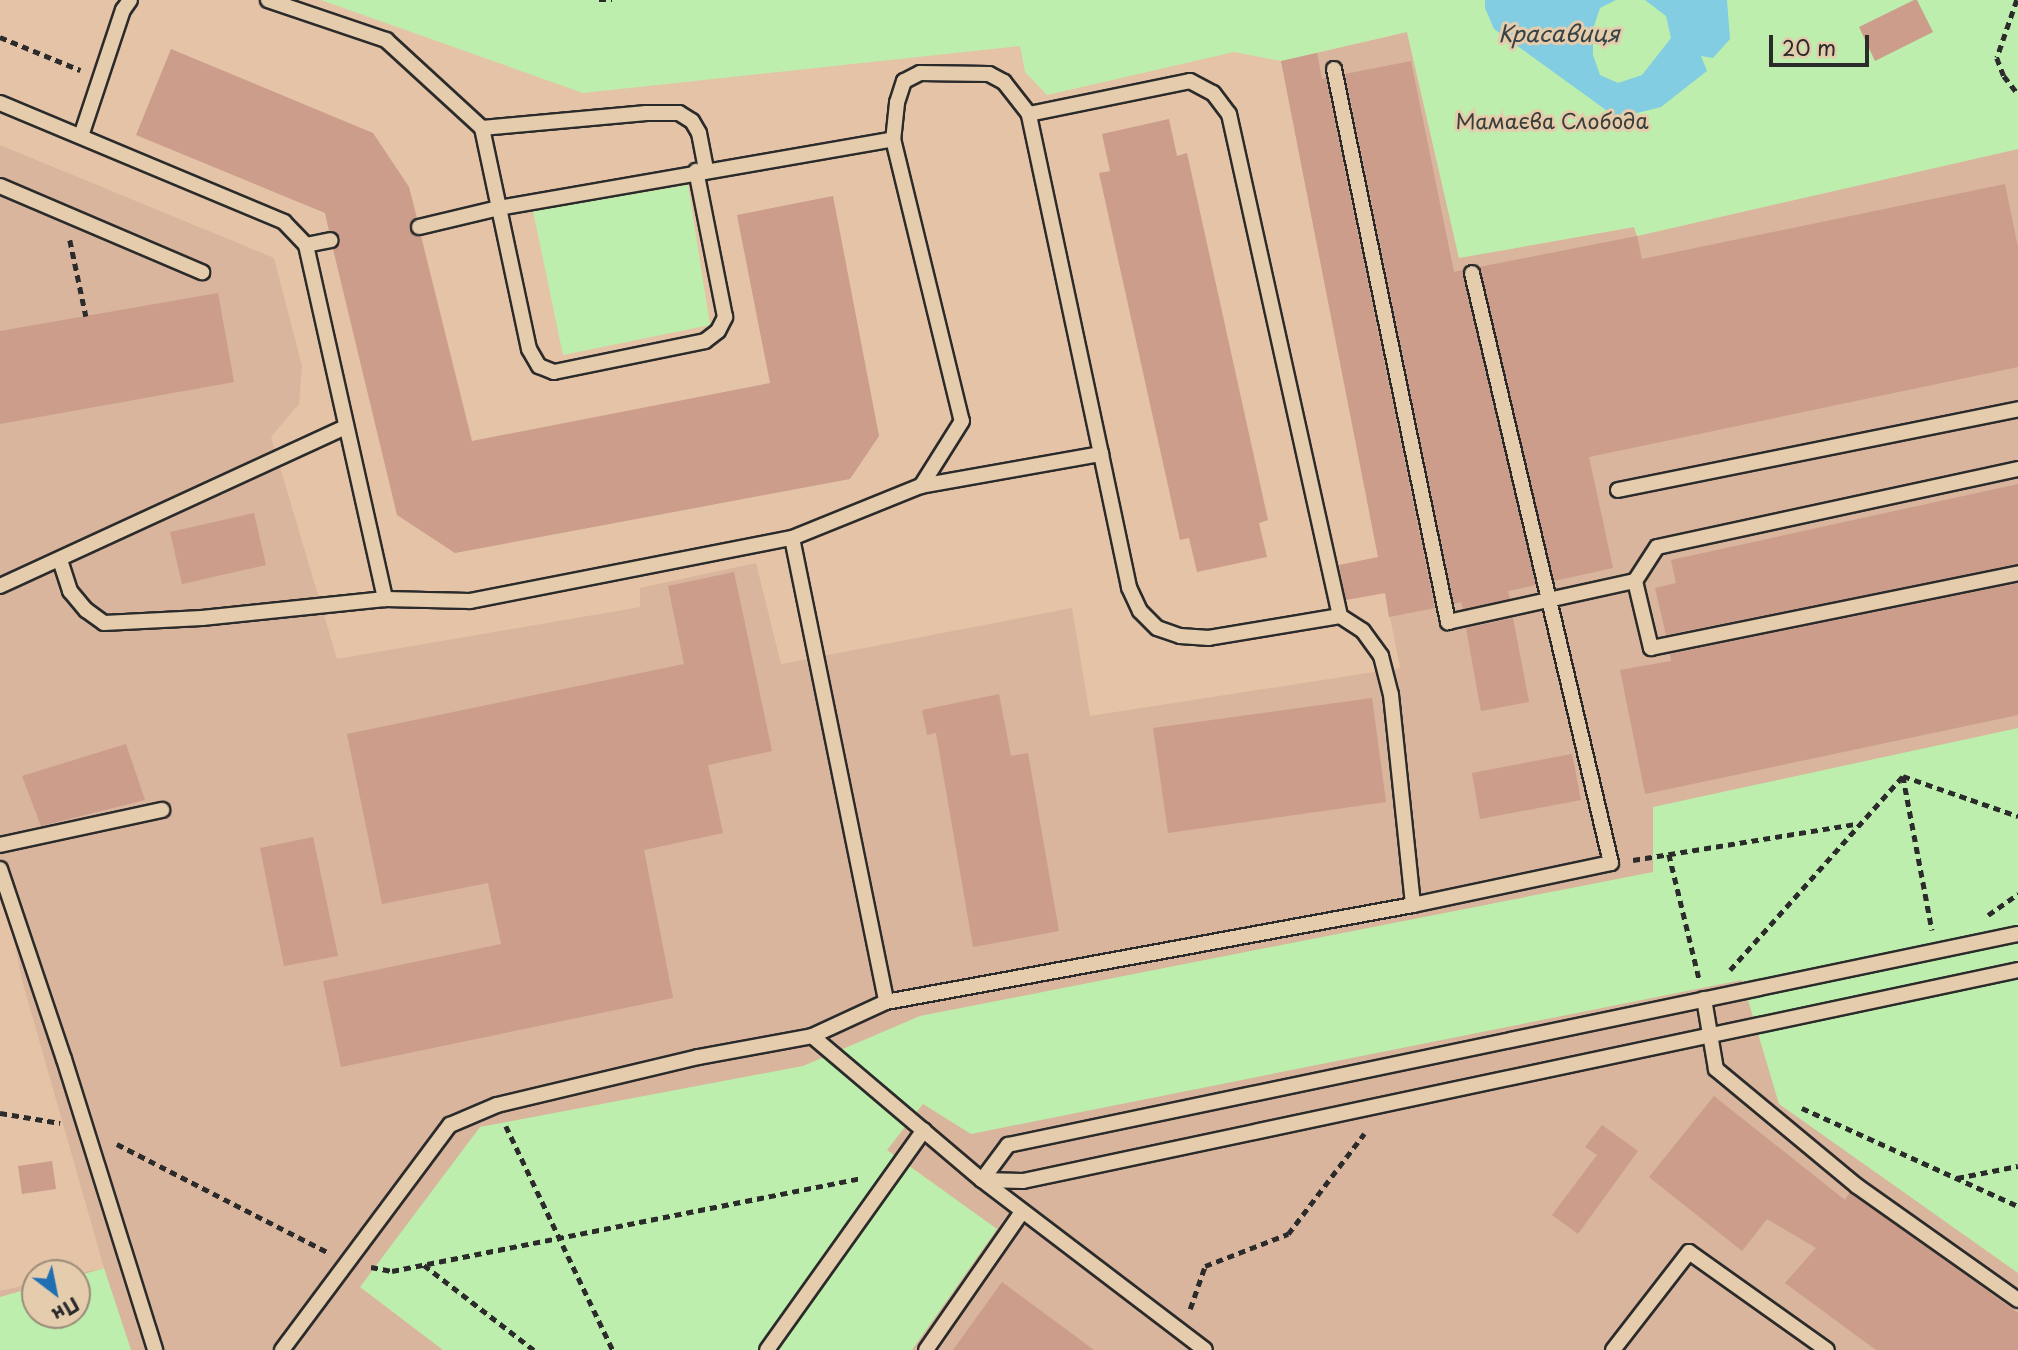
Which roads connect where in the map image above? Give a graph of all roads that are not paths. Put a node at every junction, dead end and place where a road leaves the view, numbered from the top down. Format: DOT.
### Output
graph roads {
  1 [pos="130,0"];
  2 [pos="268,0"];
  3 [pos="1334,69"];
  4 [pos="0,103"];
  5 [pos="1029,114"];
  6 [pos="482,128"];
  7 [pos="81,136"];
  8 [pos="893,139"];
  9 [pos="701,171"];
  10 [pos="0,186"];
  11 [pos="499,208"];
  12 [pos="419,227"];
  13 [pos="331,240"];
  14 [pos="306,245"];
  15 [pos="202,272"];
  16 [pos="1472,272"];
  17 [pos="2018,410"];
  18 [pos="345,427"];
  19 [pos="1101,454"];
  20 [pos="2018,469"];
  21 [pos="921,486"];
  22 [pos="1618,490"];
  23 [pos="792,538"];
  24 [pos="60,560"];
  25 [pos="2018,573"];
  26 [pos="1635,581"];
  27 [pos="0,586"];
  28 [pos="386,599"];
  29 [pos="1548,599"];
  30 [pos="1340,616"];
  31 [pos="162,810"];
  32 [pos="0,845"];
  33 [pos="0,869"];
  34 [pos="1413,905"];
  35 [pos="2018,934"];
  36 [pos="2018,970"];
  37 [pos="1704,999"];
  38 [pos="886,1002"];
  39 [pos="1711,1035"];
  40 [pos="812,1036"];
  41 [pos="924,1130"];
  42 [pos="982,1180"];
  43 [pos="1022,1212"];
  44 [pos="2018,1300"];
  45 [pos="155,1350"];
  46 [pos="282,1350"];
  47 [pos="767,1350"];
  48 [pos="926,1350"];
  49 [pos="1205,1350"];
  50 [pos="1613,1350"];
  51 [pos="1827,1350"];
  1 -- 7 [label="lane"];
  2 -- 6 [label="lane"];
  3 -- 29 [label="lane"];
  4 -- 7 [label="lane"];
  5 -- 8 [label="lane"];
  5 -- 19 [label="lane"];
  5 -- 30 [label="lane"];
  6 -- 9 [label="lane"];
  6 -- 11 [label="lane"];
  7 -- 14 [label="lane"];
  8 -- 9 [label="lane"];
  8 -- 21 [label="lane"];
  9 -- 11 [label="lane"];
  9 -- 11 [label="lane"];
  10 -- 15 [label="lane"];
  11 -- 12 [label="lane"];
  13 -- 14 [label="lane"];
  14 -- 18 [label="lane"];
  16 -- 29 [label="lane"];
  17 -- 22 [label="lane"];
  18 -- 24 [label="lane"];
  18 -- 28 [label="lane"];
  19 -- 21 [label="lane"];
  19 -- 30 [label="lane"];
  20 -- 26 [label="lane"];
  21 -- 23 [label="lane"];
  23 -- 28 [label="lane"];
  23 -- 38 [label="lane"];
  24 -- 27 [label="lane"];
  24 -- 28 [label="lane"];
  25 -- 26 [label="lane"];
  26 -- 29 [label="lane"];
  29 -- 34 [label="lane"];
  30 -- 34 [label="lane"];
  31 -- 32 [label="lane"];
  33 -- 45 [label="lane"];
  34 -- 38 [label="lane"];
  35 -- 37 [label="lane"];
  36 -- 39 [label="lane"];
  37 -- 39 [label="lane"];
  37 -- 42 [label="lane"];
  38 -- 40 [label="lane"];
  39 -- 42 [label="lane"];
  39 -- 44 [label="lane"];
  40 -- 41 [label="lane"];
  40 -- 46 [label="lane"];
  41 -- 42 [label="lane"];
  41 -- 47 [label="lane"];
  42 -- 43 [label="lane"];
  43 -- 48 [label="lane"];
  43 -- 49 [label="lane"];
  50 -- 51 [label="lane"];
}
